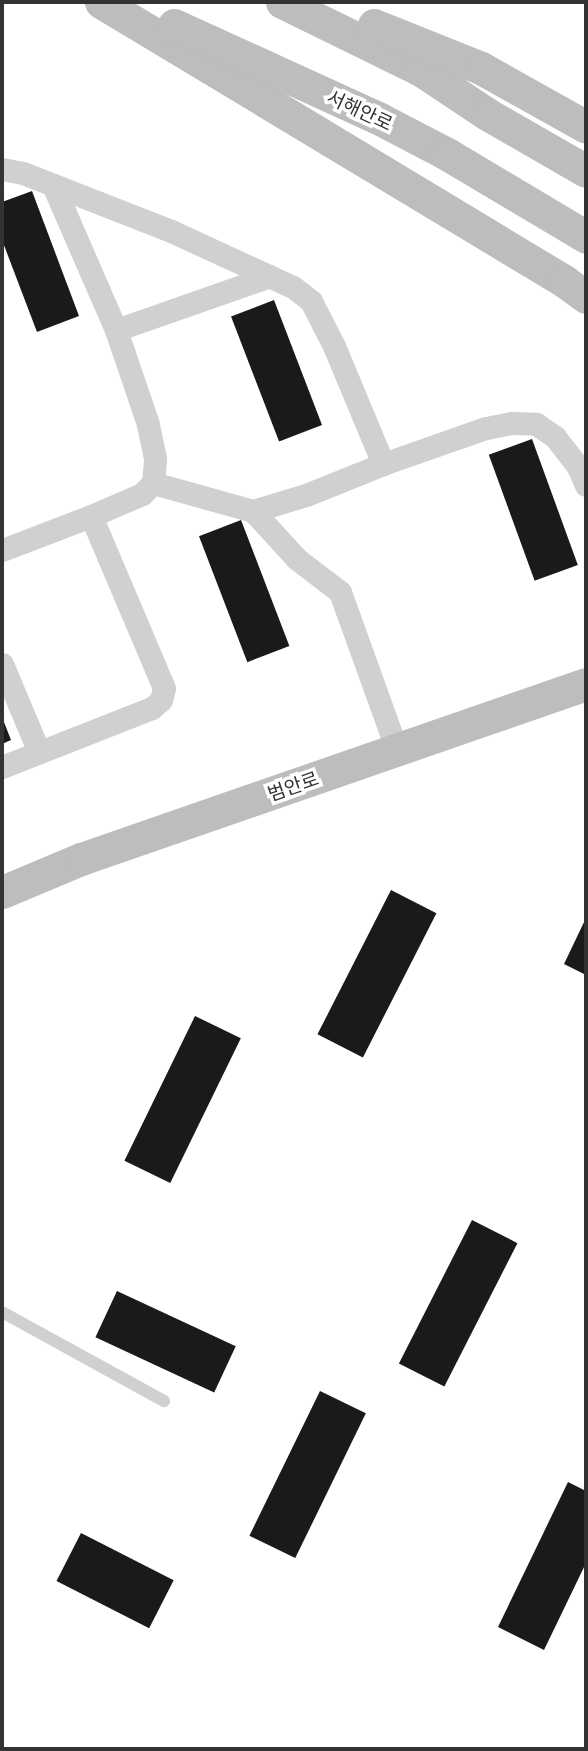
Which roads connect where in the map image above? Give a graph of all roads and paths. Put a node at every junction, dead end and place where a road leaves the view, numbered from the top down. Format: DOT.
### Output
graph roads {
  1 [pos="101,2"];
  2 [pos="124,2"];
  3 [pos="282,2"];
  4 [pos="319,2"];
  5 [pos="586,127"];
  6 [pos="2,170"];
  7 [pos="586,171"];
  8 [pos="53,185"];
  9 [pos="586,237"];
  10 [pos="270,276"];
  11 [pos="586,297"];
  12 [pos="116,330"];
  13 [pos="383,464"];
  14 [pos="153,483"];
  15 [pos="586,485"];
  16 [pos="253,511"];
  17 [pos="91,516"];
  18 [pos="2,550"];
  19 [pos="2,664"];
  20 [pos="586,684"];
  21 [pos="397,750"];
  22 [pos="39,752"];
  23 [pos="2,767"];
  24 [pos="2,892"];
  25 [pos="2,1312"];
  26 [pos="164,1401"];
  1 -- 11 [label="main road"];
  2 -- 9 [label="main road, 서해안로"];
  3 -- 7 [label="main road"];
  4 -- 5 [label="main road"];
  6 -- 8 [label="street"];
  8 -- 10 [label="street"];
  8 -- 12 [label="street"];
  10 -- 12 [label="street"];
  10 -- 13 [label="street"];
  12 -- 14 [label="street"];
  13 -- 15 [label="street"];
  13 -- 16 [label="street"];
  14 -- 16 [label="street"];
  14 -- 17 [label="street"];
  16 -- 21 [label="street"];
  17 -- 18 [label="street"];
  17 -- 22 [label="street"];
  19 -- 22 [label="street"];
  20 -- 21 [label="main road, 범안로"];
  21 -- 24 [label="main road, 범안로"];
  22 -- 23 [label="street"];
  25 -- 26 [label="lane"];
}
